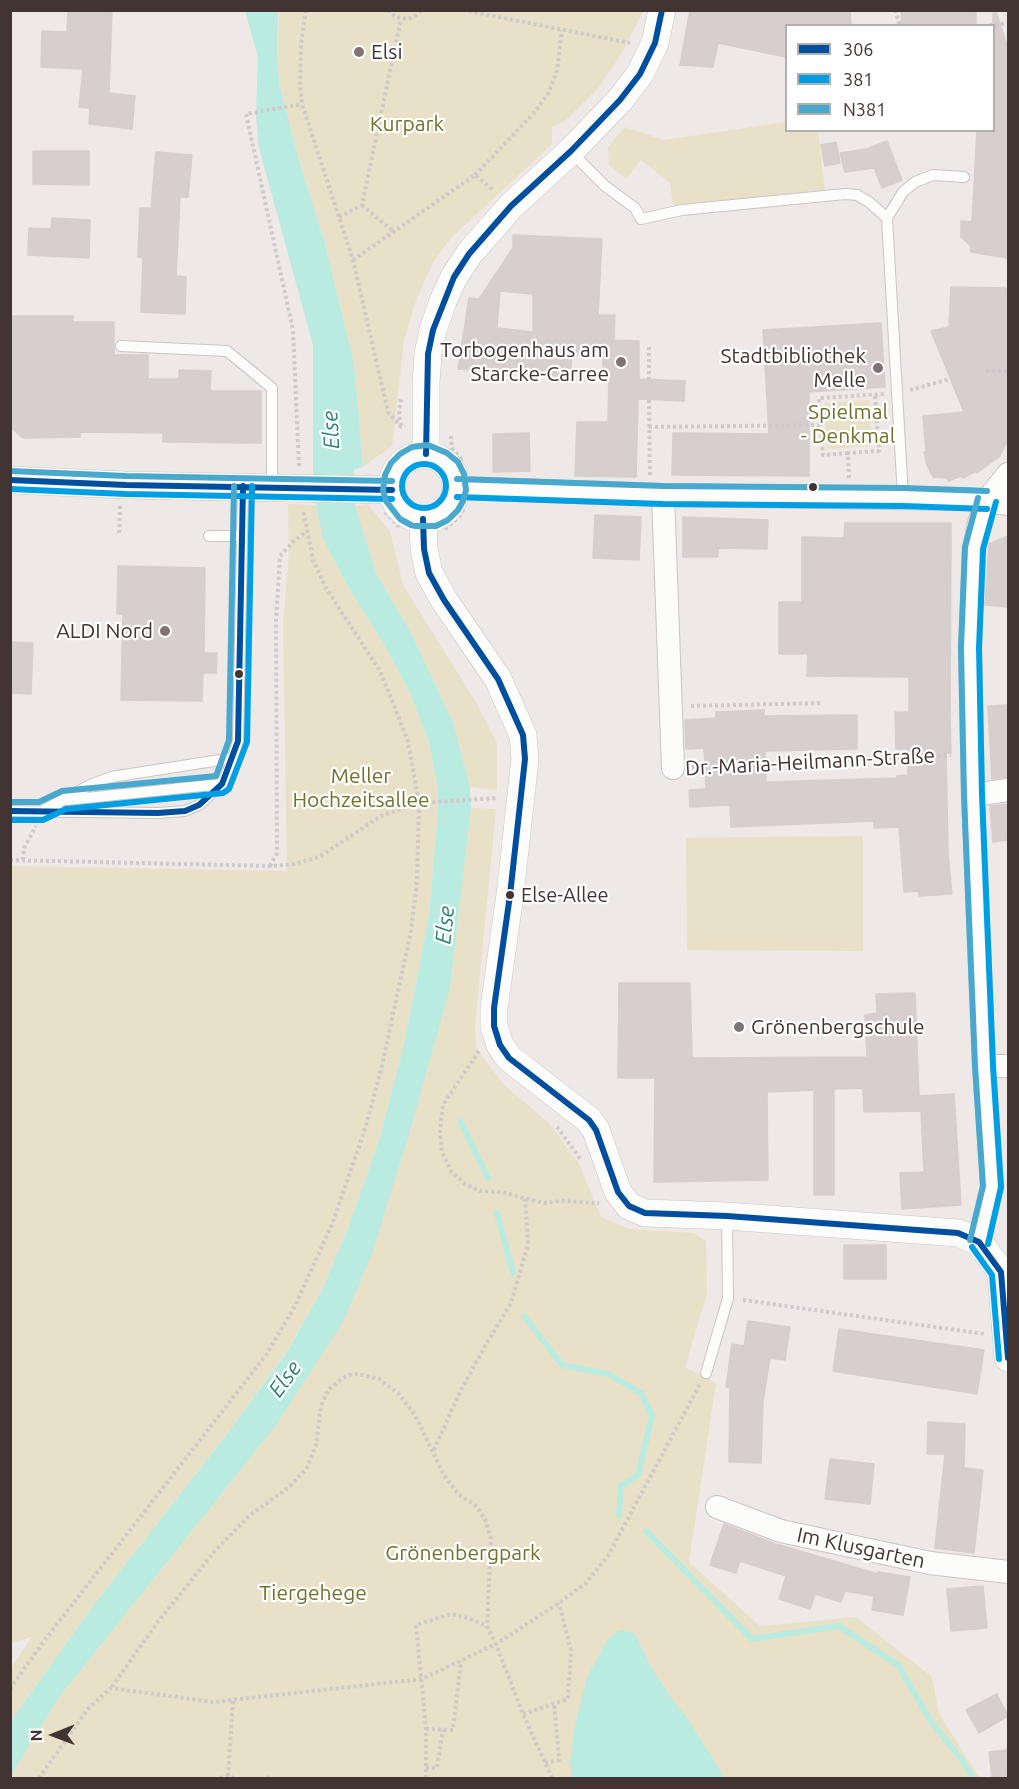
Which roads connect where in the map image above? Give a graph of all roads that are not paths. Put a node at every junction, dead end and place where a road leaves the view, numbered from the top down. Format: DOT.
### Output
graph roads {
  1 [pos="662,10"];
  2 [pos="571,151"];
  3 [pos="964,177"];
  4 [pos="887,218"];
  5 [pos="121,346"];
  6 [pos="426,454"];
  7 [pos="1008,474"];
  8 [pos="10,480"];
  9 [pos="243,486"];
  10 [pos="272,488"];
  11 [pos="456,488"];
  12 [pos="379,490"];
  13 [pos="657,495"];
  14 [pos="903,497"];
  15 [pos="998,502"];
  16 [pos="423,519"];
  17 [pos="208,536"];
  18 [pos="242,536"];
  19 [pos="233,758"];
  20 [pos="673,768"];
  21 [pos="222,784"];
  22 [pos="1008,790"];
  23 [pos="973,795"];
  24 [pos="63,800"];
  25 [pos="10,811"];
  26 [pos="41,812"];
  27 [pos="984,1066"];
  28 [pos="1008,1066"];
  29 [pos="727,1216"];
  30 [pos="979,1242"];
  31 [pos="1005,1271"];
  32 [pos="1007,1347"];
  33 [pos="706,1373"];
  34 [pos="717,1507"];
  35 [pos="1008,1572"];
  1 -- 2 [label="street"];
  2 -- 4 [label="lane"];
  2 -- 6 [label="street"];
  3 -- 4 [label="lane"];
  4 -- 14 [label="lane"];
  5 -- 10 [label="lane"];
  6 -- 11 [label="street"];
  6 -- 12 [label="street"];
  7 -- 15 [label="street"];
  8 -- 9 [label="street"];
  9 -- 10 [label="street"];
  9 -- 18 [label="lane"];
  10 -- 12 [label="street"];
  11 -- 13 [label="street"];
  11 -- 16 [label="street"];
  12 -- 16 [label="street"];
  13 -- 14 [label="street"];
  13 -- 20 [label="street, Dr.-Maria-Heilmann-Straße"];
  14 -- 15 [label="street"];
  15 -- 23 [label="street"];
  16 -- 29 [label="street"];
  17 -- 18 [label="lane"];
  18 -- 19 [label="lane"];
  19 -- 21 [label="lane"];
  19 -- 24 [label="lane"];
  21 -- 24 [label="lane"];
  21 -- 26 [label="lane"];
  22 -- 23 [label="street"];
  23 -- 27 [label="street"];
  24 -- 26 [label="lane"];
  25 -- 26 [label="lane"];
  27 -- 28 [label="street"];
  27 -- 30 [label="street"];
  29 -- 30 [label="street"];
  29 -- 33 [label="lane"];
  30 -- 31 [label="street"];
  31 -- 32 [label="street"];
  34 -- 35 [label="street, Im Klusgarten"];
}
